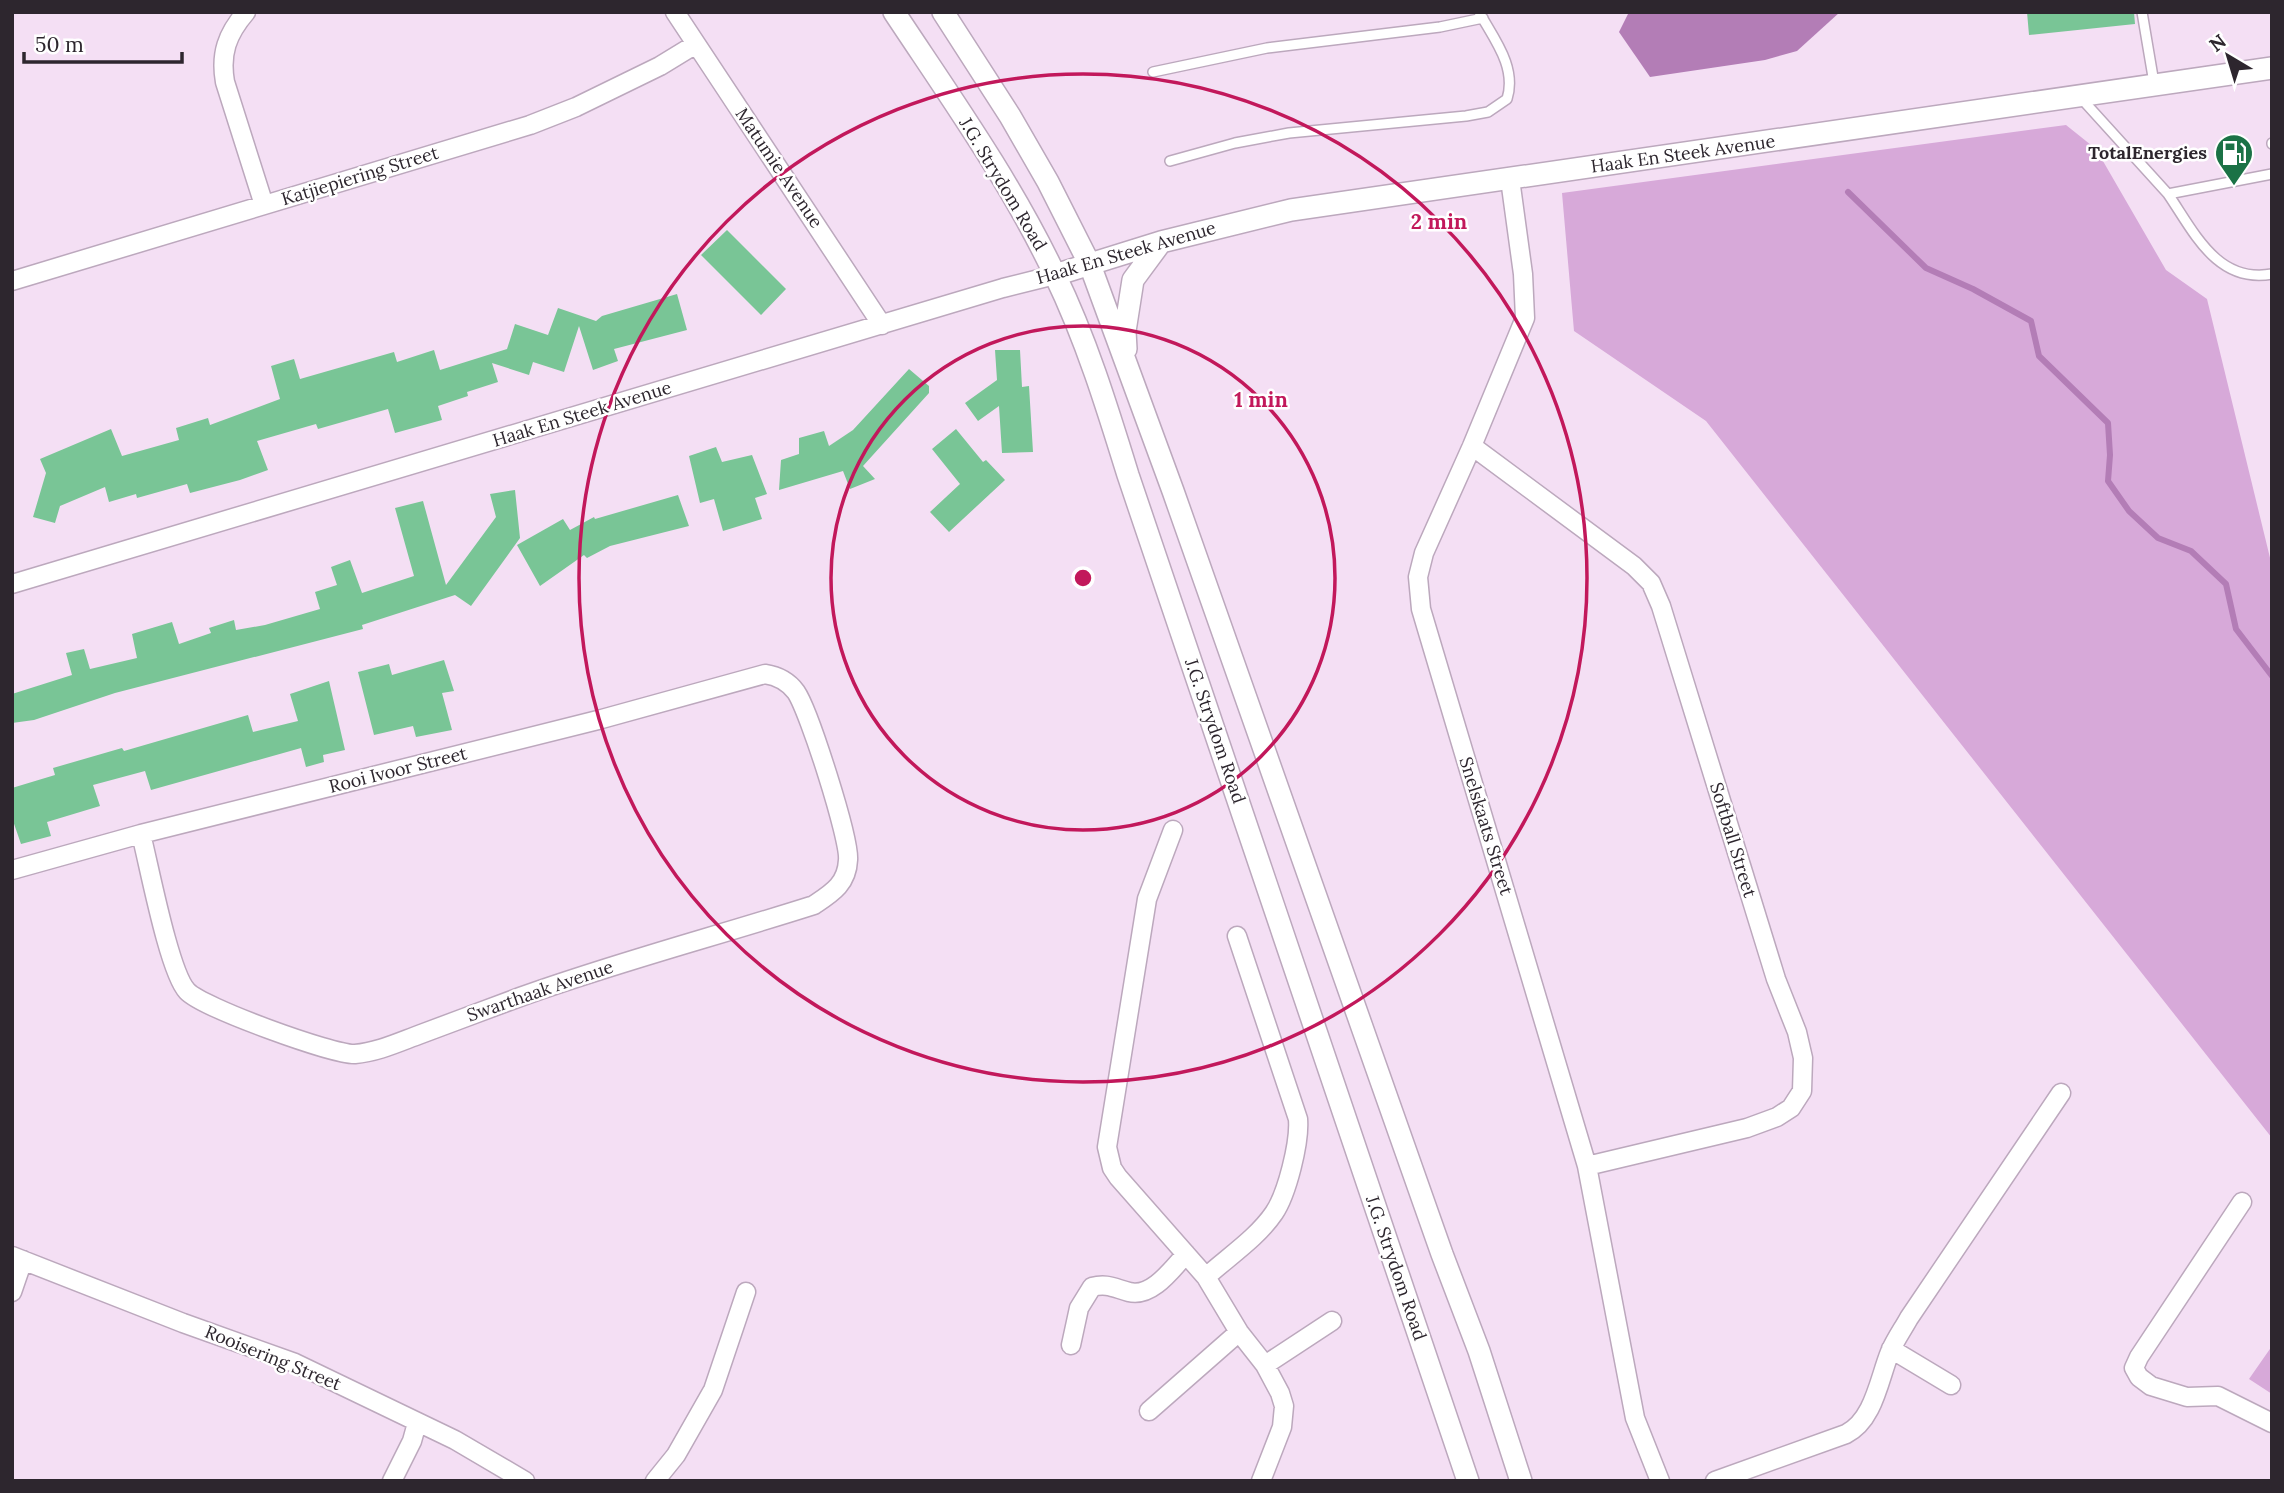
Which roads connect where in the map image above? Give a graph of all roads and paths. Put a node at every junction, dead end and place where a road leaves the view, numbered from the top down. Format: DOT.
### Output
graph roads {
  1 [pos="246,12"];
  2 [pos="675,12"];
  3 [pos="894,12"];
  4 [pos="943,12"];
  5 [pos="2142,12"];
  6 [pos="1481,15"];
  7 [pos="696,44"];
  8 [pos="2272,68"];
  9 [pos="1153,72"];
  10 [pos="2154,85"];
  11 [pos="2078,96"];
  12 [pos="1170,161"];
  13 [pos="2272,174"];
  14 [pos="1510,179"];
  15 [pos="2168,194"];
  16 [pos="264,205"];
  17 [pos="1161,242"];
  18 [pos="1090,265"];
  19 [pos="2272,274"];
  20 [pos="1055,275"];
  21 [pos="12,281"];
  22 [pos="882,325"];
  23 [pos="1126,365"];
  24 [pos="1472,446"];
  25 [pos="12,584"];
  26 [pos="783,680"];
  27 [pos="1173,830"];
  28 [pos="141,834"];
  29 [pos="12,870"];
  30 [pos="1237,936"];
  31 [pos="2061,1093"];
  32 [pos="1587,1166"];
  33 [pos="2242,1202"];
  34 [pos="1186,1254"];
  35 [pos="18,1258"];
  36 [pos="1206,1277"];
  37 [pos="12,1292"];
  38 [pos="746,1292"];
  39 [pos="1332,1321"];
  40 [pos="1239,1332"];
  41 [pos="1071,1345"];
  42 [pos="1891,1349"];
  43 [pos="1265,1365"];
  44 [pos="1951,1385"];
  45 [pos="1149,1412"];
  46 [pos="417,1423"];
  47 [pos="2272,1423"];
  48 [pos="392,1481"];
  49 [pos="525,1481"];
  50 [pos="655,1481"];
  51 [pos="1261,1481"];
  52 [pos="1468,1481"];
  53 [pos="1521,1481"];
  54 [pos="1660,1481"];
  55 [pos="1715,1481"];
  1 -- 16 [label="street"];
  2 -- 7 [label="street, Matumie Avenue"];
  3 -- 20 [label="street, J.G. Strydom Road"];
  4 -- 18 [label="street, J.G. Strydom Road"];
  5 -- 10 [label="lane"];
  6 -- 9 [label="lane"];
  6 -- 12 [label="lane"];
  7 -- 16 [label="street, Katjiepiering Street"];
  7 -- 22 [label="street, Matumie Avenue"];
  8 -- 10 [label="street, Haak En Steek Avenue"];
  10 -- 11 [label="street, Haak En Steek Avenue"];
  11 -- 14 [label="street, Haak En Steek Avenue"];
  11 -- 15 [label="lane"];
  13 -- 15 [label="lane"];
  14 -- 17 [label="street, Haak En Steek Avenue"];
  14 -- 24 [label="street, Snelskaats Street"];
  15 -- 19 [label="lane"];
  16 -- 21 [label="street, Katjiepiering Street"];
  17 -- 18 [label="street, Haak En Steek Avenue"];
  17 -- 23 [label="street"];
  18 -- 20 [label="street, Haak En Steek Avenue"];
  18 -- 23 [label="street, J.G. Strydom Road"];
  20 -- 22 [label="street, Haak En Steek Avenue"];
  20 -- 52 [label="street, J.G. Strydom Road"];
  22 -- 25 [label="street, Haak En Steek Avenue"];
  23 -- 53 [label="street, J.G. Strydom Road"];
  24 -- 32 [label="street, Snelskaats Street"];
  24 -- 32 [label="street, Softball Street"];
  26 -- 28 [label="street, Rooi Ivoor Street"];
  26 -- 28 [label="street, Swarthaak Avenue"];
  27 -- 34 [label="street"];
  28 -- 29 [label="street, Rooi Ivoor Street"];
  30 -- 36 [label="street"];
  31 -- 42 [label="street"];
  32 -- 54 [label="street, Snelskaats Street"];
  33 -- 47 [label="street"];
  34 -- 36 [label="street"];
  34 -- 41 [label="street"];
  35 -- 37 [label="street"];
  35 -- 46 [label="street, Rooisering Street"];
  36 -- 40 [label="street"];
  38 -- 50 [label="street"];
  39 -- 43 [label="street"];
  40 -- 43 [label="street"];
  40 -- 45 [label="street"];
  42 -- 44 [label="street"];
  42 -- 55 [label="street"];
  43 -- 51 [label="street"];
  46 -- 48 [label="street"];
  46 -- 49 [label="street, Rooisering Street"];
}
